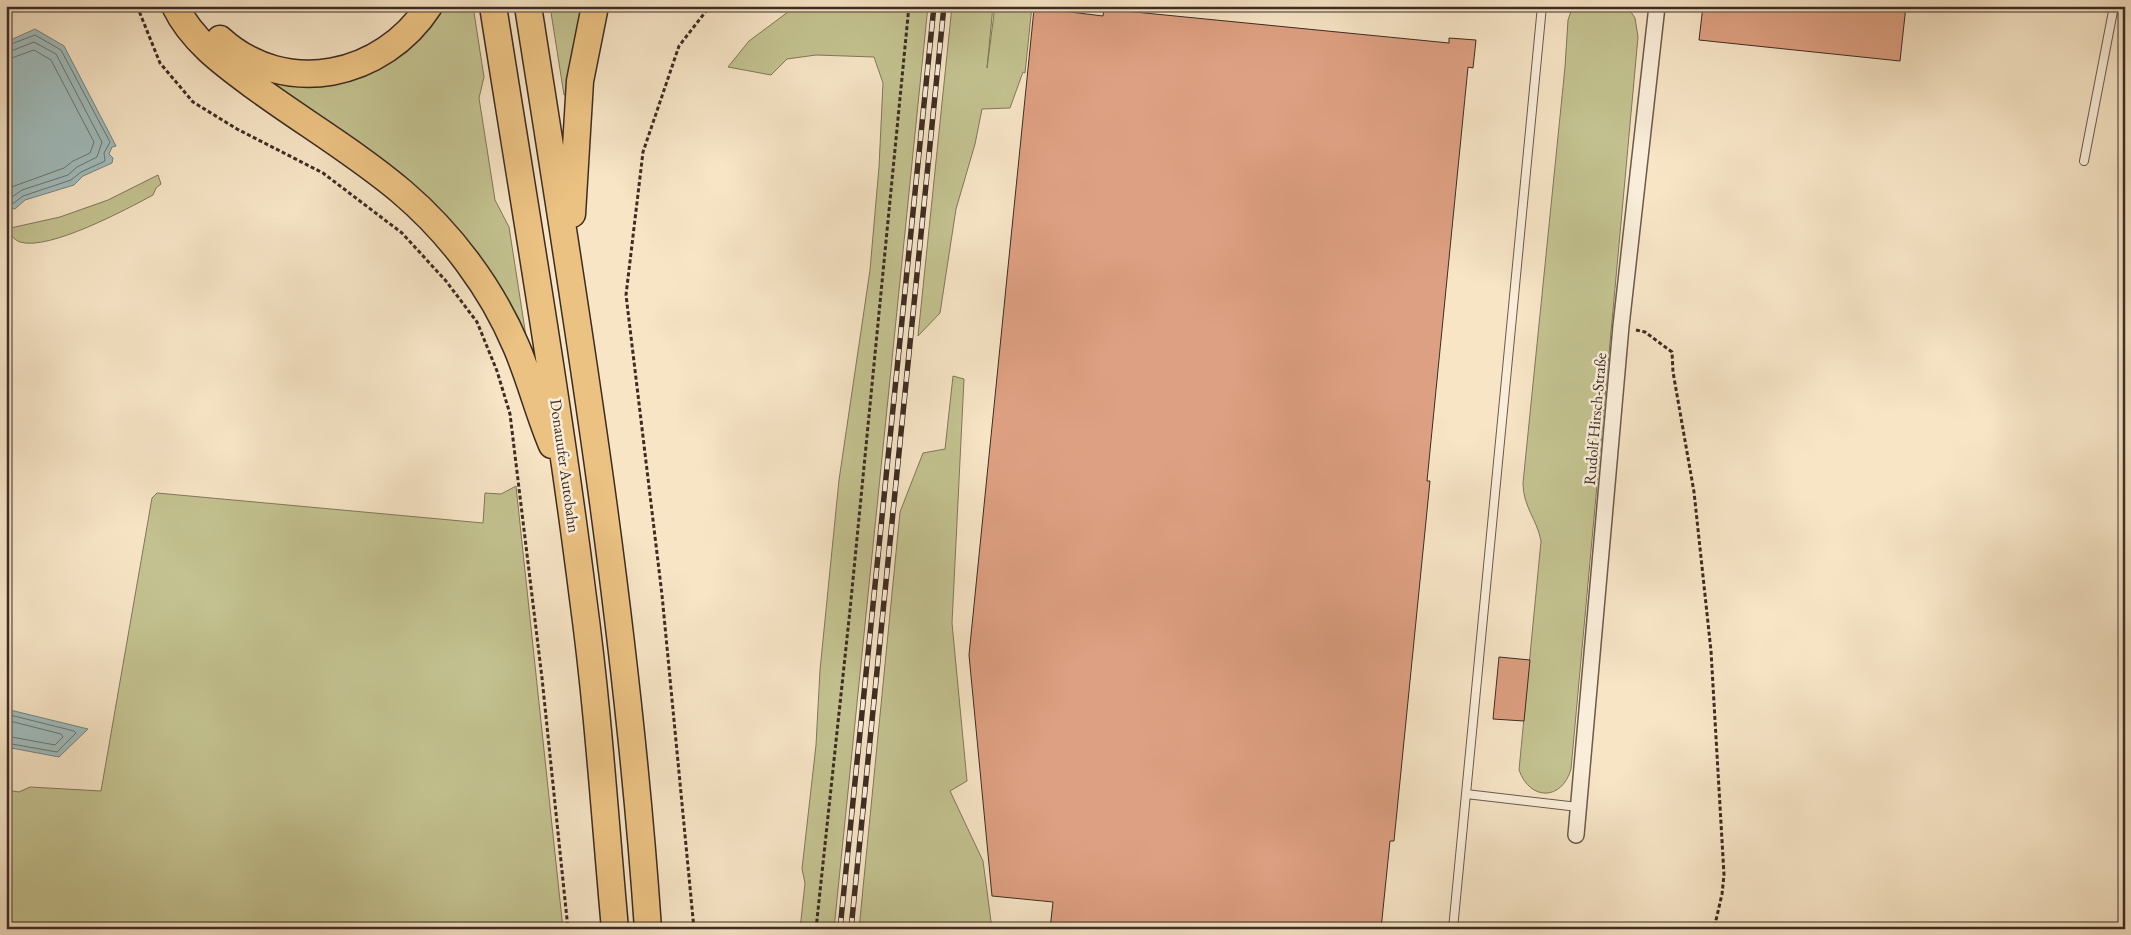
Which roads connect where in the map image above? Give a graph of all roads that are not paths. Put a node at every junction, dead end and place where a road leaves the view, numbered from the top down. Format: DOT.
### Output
graph roads {
  1 [pos="175,6"];
  2 [pos="191,6"];
  3 [pos="429,6"];
  4 [pos="493,6"];
  5 [pos="528,6"];
  6 [pos="595,6"];
  7 [pos="1542,6"];
  8 [pos="1657,6"];
  9 [pos="2114,6"];
  10 [pos="2084,161"];
  11 [pos="570,272"];
  12 [pos="567,483"];
  13 [pos="1466,794"];
  14 [pos="1578,807"];
  15 [pos="1576,835"];
  16 [pos="615,929"];
  17 [pos="648,929"];
  18 [pos="1453,929"];
  1 -- 12 [label="highway"];
  2 -- 3 [label="highway"];
  4 -- 12 [label="highway, Donauufer Autobahn"];
  5 -- 11 [label="highway, Donauufer Autobahn"];
  6 -- 11 [label="highway"];
  7 -- 13 [label="lane"];
  8 -- 14 [label="street, Rudolf Hirsch-Straße"];
  9 -- 10 [label="lane"];
  11 -- 17 [label="highway, Donauufer Autobahn"];
  12 -- 16 [label="highway, Donauufer Autobahn"];
  13 -- 14 [label="lane"];
  13 -- 18 [label="lane"];
  14 -- 15 [label="street, Rudolf Hirsch-Straße"];
}
